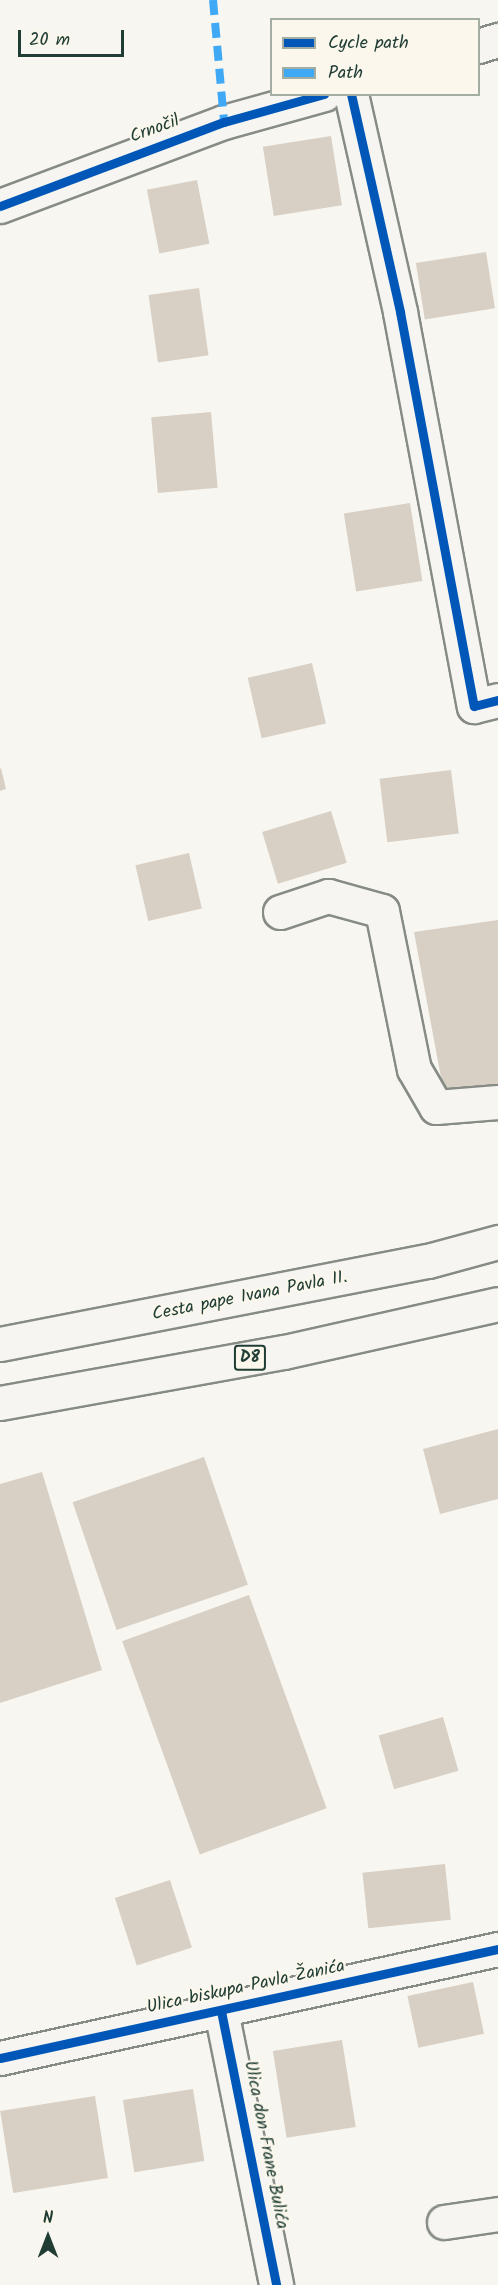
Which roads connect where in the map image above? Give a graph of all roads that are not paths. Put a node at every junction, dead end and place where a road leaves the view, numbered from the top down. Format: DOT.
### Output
graph roads {
  1 [pos="498,40"];
  2 [pos="480,45"];
  3 [pos="317,96"];
  4 [pos="351,96"];
  5 [pos="0,206"];
  6 [pos="498,700"];
  7 [pos="280,912"];
  8 [pos="498,1101"];
  9 [pos="498,1242"];
  10 [pos="498,1304"];
  11 [pos="0,1344"];
  12 [pos="0,1403"];
  13 [pos="498,1949"];
  14 [pos="221,2011"];
  15 [pos="0,2058"];
  16 [pos="498,2214"];
  17 [pos="444,2222"];
  18 [pos="276,2285"];
  1 -- 2 [label="street"];
  3 -- 5 [label="street, Crnočil"];
  4 -- 6 [label="street"];
  7 -- 8 [label="street"];
  9 -- 11 [label="street, Cesta pape Ivana Pavla II."];
  10 -- 12 [label="street, D8"];
  13 -- 14 [label="street, Ulica biskupa Pavla Žanića"];
  14 -- 15 [label="street, Ulica biskupa Pavla Žanića"];
  14 -- 18 [label="street, Ulica don Frane Bulića"];
  16 -- 17 [label="street"];
}
